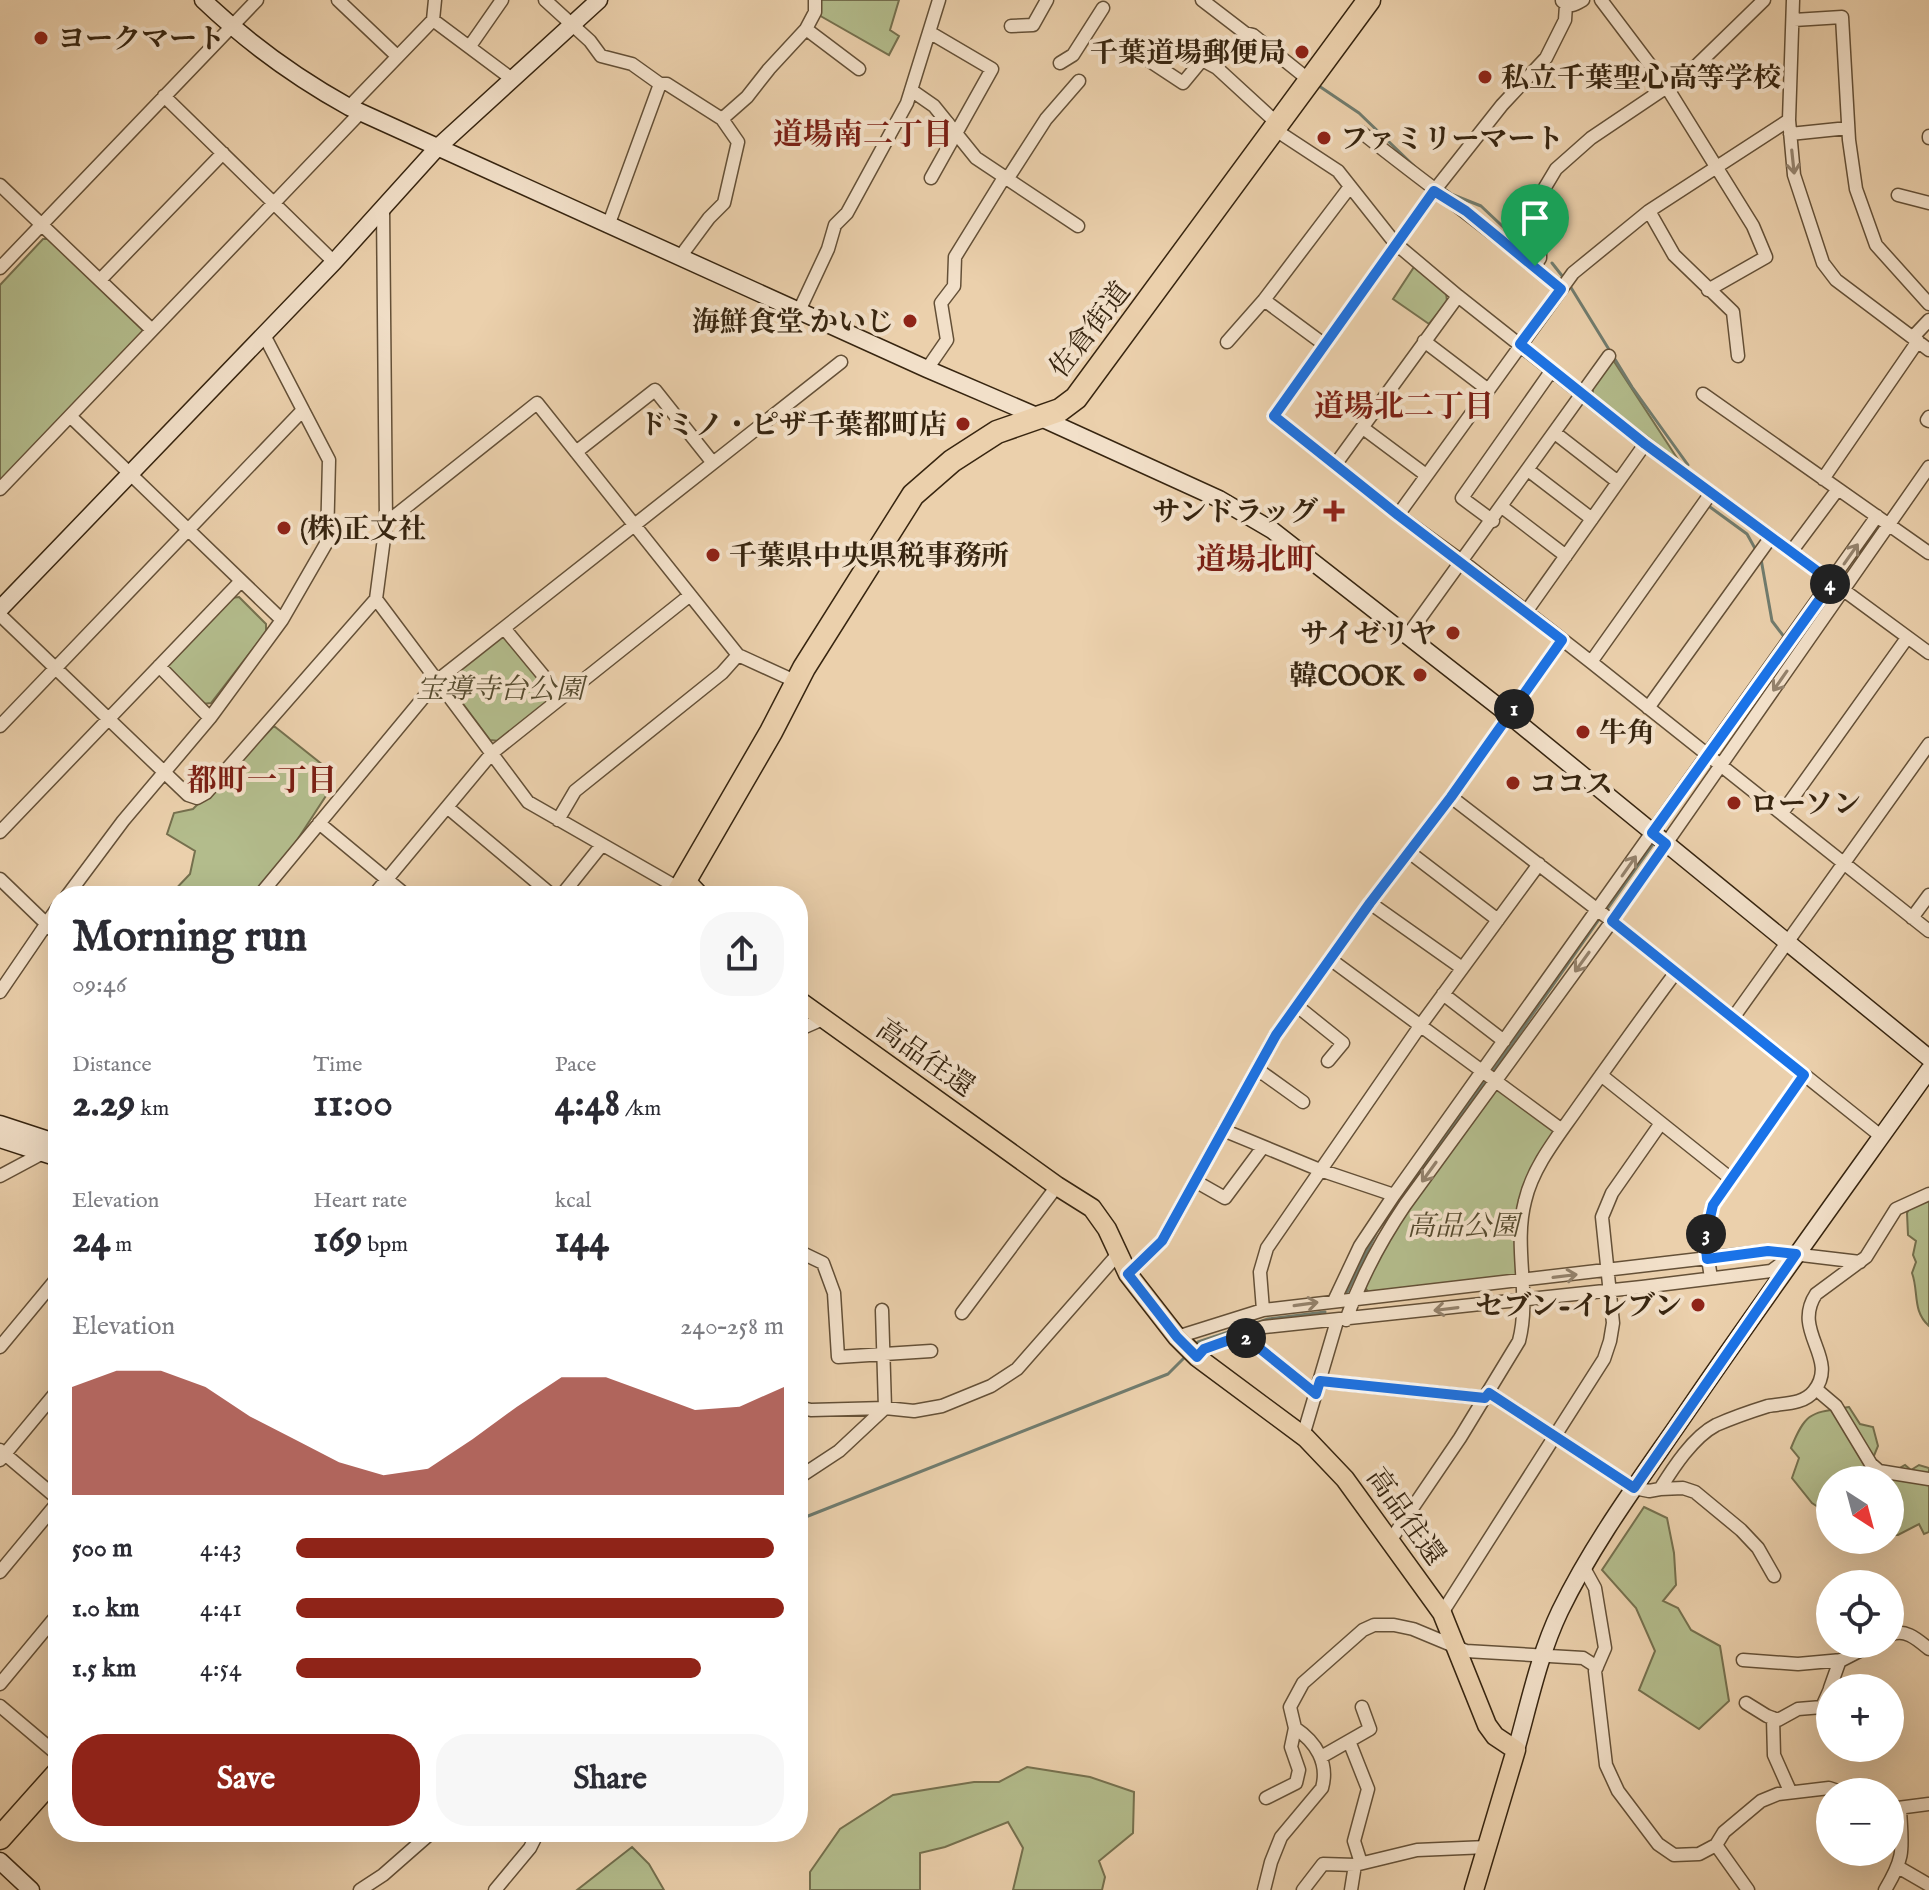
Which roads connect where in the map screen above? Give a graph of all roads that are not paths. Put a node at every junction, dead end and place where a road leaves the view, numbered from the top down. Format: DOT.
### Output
graph roads {
  1 [pos="203,0"];
  2 [pos="257,0"];
  3 [pos="338,0"];
  4 [pos="435,0"];
  5 [pos="502,0"];
  6 [pos="545,0"];
  7 [pos="599,0"];
  8 [pos="815,0"];
  9 [pos="939,0"];
  10 [pos="1047,0"];
  11 [pos="1202,0"];
  12 [pos="1369,0"];
  13 [pos="1583,0"];
  14 [pos="1601,0"];
  15 [pos="1764,0"];
  16 [pos="1793,0"];
  17 [pos="1563,2"];
  18 [pos="1103,8"];
  19 [pos="433,20"];
  20 [pos="1794,20"];
  21 [pos="573,24"];
  22 [pos="231,26"];
  23 [pos="1011,26"];
  24 [pos="806,29"];
  25 [pos="929,32"];
  26 [pos="470,46"];
  27 [pos="1136,52"];
  28 [pos="397,56"];
  29 [pos="1060,63"];
  30 [pos="859,69"];
  31 [pos="512,79"];
  32 [pos="1309,80"];
  33 [pos="1079,81"];
  34 [pos="660,84"];
  35 [pos="1666,86"];
  36 [pos="911,90"];
  37 [pos="164,96"];
  38 [pos="355,110"];
  39 [pos="722,119"];
  40 [pos="1789,120"];
  41 [pos="1276,127"];
  42 [pos="1848,128"];
  43 [pos="1361,132"];
  44 [pos="956,134"];
  45 [pos="1790,134"];
  46 [pos="437,148"];
  47 [pos="223,153"];
  48 [pos="1718,168"];
  49 [pos="1006,177"];
  50 [pos="931,178"];
  51 [pos="0,185"];
  52 [pos="1438,186"];
  53 [pos="1349,188"];
  54 [pos="1898,195"];
  55 [pos="274,203"];
  56 [pos="1929,203"];
  57 [pos="383,207"];
  58 [pos="1649,211"];
  59 [pos="42,224"];
  60 [pos="608,226"];
  61 [pos="1078,226"];
  62 [pos="1395,243"];
  63 [pos="680,257"];
  64 [pos="334,262"];
  65 [pos="1535,266"];
  66 [pos="0,268"];
  67 [pos="100,280"];
  68 [pos="1561,289"];
  69 [pos="1708,290"];
  70 [pos="1458,296"];
  71 [pos="1264,300"];
  72 [pos="1929,304"];
  73 [pos="799,311"];
  74 [pos="1929,320"];
  75 [pos="152,330"];
  76 [pos="264,335"];
  77 [pos="1915,339"];
  78 [pos="1424,341"];
  79 [pos="1227,342"];
  80 [pos="1520,344"];
  81 [pos="1325,345"];
  82 [pos="1929,350"];
  83 [pos="1609,356"];
  84 [pos="1738,356"];
  85 [pos="841,362"];
  86 [pos="927,369"];
  87 [pos="1552,370"];
  88 [pos="1487,389"];
  89 [pos="1582,393"];
  90 [pos="1703,394"];
  91 [pos="303,410"];
  92 [pos="70,416"];
  93 [pos="1039,417"];
  94 [pos="1363,428"];
  95 [pos="1555,433"];
  96 [pos="1645,444"];
  97 [pos="576,452"];
  98 [pos="713,463"];
  99 [pos="1335,465"];
  100 [pos="1929,467"];
  101 [pos="1528,470"];
  102 [pos="131,474"];
  103 [pos="1426,475"];
  104 [pos="1823,479"];
  105 [pos="1618,482"];
  106 [pos="0,489"];
  107 [pos="1838,489"];
  108 [pos="1711,493"];
  109 [pos="1502,507"];
  110 [pos="1398,515"];
  111 [pos="1877,516"];
  112 [pos="1592,519"];
  113 [pos="1493,521"];
  114 [pos="386,523"];
  115 [pos="634,525"];
  116 [pos="1889,525"];
  117 [pos="188,529"];
  118 [pos="1771,537"];
  119 [pos="1791,552"];
  120 [pos="1929,553"];
  121 [pos="1566,556"];
  122 [pos="1463,562"];
  123 [pos="241,581"];
  124 [pos="1832,582"];
  125 [pos="1844,591"];
  126 [pos="689,596"];
  127 [pos="376,599"];
  128 [pos="0,609"];
  129 [pos="1526,612"];
  130 [pos="0,615"];
  131 [pos="282,620"];
  132 [pos="504,628"];
  133 [pos="1408,635"];
  134 [pos="1907,638"];
  135 [pos="1562,640"];
  136 [pos="1929,653"];
  137 [pos="738,655"];
  138 [pos="1591,662"];
  139 [pos="159,666"];
  140 [pos="55,668"];
  141 [pos="438,680"];
  142 [pos="797,682"];
  143 [pos="561,697"];
  144 [pos="1648,708"];
  145 [pos="1509,715"];
  146 [pos="210,718"];
  147 [pos="109,719"];
  148 [pos="0,726"];
  149 [pos="1929,744"];
  150 [pos="492,753"];
  151 [pos="1706,755"];
  152 [pos="1721,767"];
  153 [pos="165,773"];
  154 [pos="1451,797"];
  155 [pos="447,807"];
  156 [pos="1782,813"];
  157 [pos="558,820"];
  158 [pos="319,823"];
  159 [pos="0,832"];
  160 [pos="1659,838"];
  161 [pos="601,846"];
  162 [pos="1409,852"];
  163 [pos="1539,864"];
  164 [pos="1844,865"];
  165 [pos="387,878"];
  166 [pos="0,879"];
  167 [pos="74,886"];
  168 [pos="267,886"];
  169 [pos="381,886"];
  170 [pos="396,886"];
  171 [pos="541,886"];
  172 [pos="569,886"];
  173 [pos="676,886"];
  174 [pos="684,886"];
  175 [pos="1929,895"];
  176 [pos="1370,903"];
  177 [pos="1598,910"];
  178 [pos="1912,918"];
  179 [pos="48,920"];
  180 [pos="1498,920"];
  181 [pos="1612,921"];
  182 [pos="46,923"];
  183 [pos="1929,931"];
  184 [pos="1788,944"];
  185 [pos="1330,959"];
  186 [pos="1462,968"];
  187 [pos="1676,972"];
  188 [pos="0,992"];
  189 [pos="1443,994"];
  190 [pos="1297,1006"];
  191 [pos="808,1008"];
  192 [pos="1733,1018"];
  193 [pos="823,1019"];
  194 [pos="808,1026"];
  195 [pos="1420,1026"];
  196 [pos="1504,1041"];
  197 [pos="1929,1058"];
  198 [pos="1328,1061"];
  199 [pos="1257,1069"];
  200 [pos="1929,1070"];
  201 [pos="1601,1075"];
  202 [pos="1804,1075"];
  203 [pos="1489,1076"];
  204 [pos="1303,1102"];
  205 [pos="1661,1123"];
  206 [pos="0,1124"];
  207 [pos="1223,1130"];
  208 [pos="1562,1130"];
  209 [pos="1882,1137"];
  210 [pos="0,1139"];
  211 [pos="48,1144"];
  212 [pos="48,1146"];
  213 [pos="1263,1147"];
  214 [pos="48,1150"];
  215 [pos="1320,1170"];
  216 [pos="0,1176"];
  217 [pos="1730,1178"];
  218 [pos="1195,1181"];
  219 [pos="1057,1186"];
  220 [pos="1929,1194"];
  221 [pos="1394,1195"];
  222 [pos="1118,1254"];
  223 [pos="1796,1254"];
  224 [pos="808,1256"];
  225 [pos="1707,1259"];
  226 [pos="1860,1262"];
  227 [pos="1606,1271"];
  228 [pos="1128,1274"];
  229 [pos="1711,1278"];
  230 [pos="1522,1281"];
  231 [pos="48,1289"];
  232 [pos="1609,1291"];
  233 [pos="1523,1300"];
  234 [pos="1334,1301"];
  235 [pos="1353,1301"];
  236 [pos="882,1310"];
  237 [pos="1263,1310"];
  238 [pos="962,1313"];
  239 [pos="1342,1320"];
  240 [pos="1243,1335"];
  241 [pos="1177,1337"];
  242 [pos="0,1347"];
  243 [pos="931,1351"];
  244 [pos="884,1355"];
  245 [pos="1197,1357"];
  246 [pos="1320,1381"];
  247 [pos="1816,1389"];
  248 [pos="1316,1394"];
  249 [pos="1487,1395"];
  250 [pos="48,1402"];
  251 [pos="885,1408"];
  252 [pos="808,1409"];
  253 [pos="1303,1436"];
  254 [pos="1555,1436"];
  255 [pos="2,1455"];
  256 [pos="808,1471"];
  257 [pos="1929,1479"];
  258 [pos="1634,1488"];
  259 [pos="1660,1489"];
  260 [pos="48,1492"];
  261 [pos="48,1512"];
  262 [pos="1390,1541"];
  263 [pos="1584,1568"];
  264 [pos="0,1572"];
  265 [pos="1774,1576"];
  266 [pos="1442,1613"];
  267 [pos="48,1626"];
  268 [pos="1904,1633"];
  269 [pos="1457,1649"];
  270 [pos="1929,1649"];
  271 [pos="1543,1654"];
  272 [pos="1844,1658"];
  273 [pos="1743,1660"];
  274 [pos="1840,1660"];
  275 [pos="1597,1667"];
  276 [pos="1835,1674"];
  277 [pos="0,1684"];
  278 [pos="1746,1703"];
  279 [pos="0,1706"];
  280 [pos="1362,1707"];
  281 [pos="1816,1708"];
  282 [pos="1773,1718"];
  283 [pos="1295,1728"];
  284 [pos="1349,1741"];
  285 [pos="48,1747"];
  286 [pos="1516,1750"];
  287 [pos="1321,1757"];
  288 [pos="48,1784"];
  289 [pos="1816,1789"];
  290 [pos="1790,1791"];
  291 [pos="1266,1798"];
  292 [pos="1929,1804"];
  293 [pos="1904,1808"];
  294 [pos="0,1838"];
  295 [pos="421,1842"];
  296 [pos="533,1842"];
  297 [pos="1716,1845"];
  298 [pos="1487,1847"];
  299 [pos="0,1861"];
  300 [pos="1358,1864"];
  301 [pos="1898,1867"];
  302 [pos="1929,1885"];
  303 [pos="31,1890"];
  304 [pos="360,1890"];
  305 [pos="495,1890"];
  306 [pos="1264,1890"];
  307 [pos="1303,1890"];
  308 [pos="1351,1890"];
  309 [pos="1474,1890"];
  310 [pos="1748,1890"];
  311 [pos="1885,1890"];
  1 -- 22 [label="street"];
  2 -- 22 [label="street"];
  3 -- 28 [label="street"];
  4 -- 19 [label="street"];
  5 -- 26 [label="street"];
  6 -- 21 [label="street"];
  7 -- 21 [label="street"];
  8 -- 24 [label="street"];
  9 -- 25 [label="street"];
  10 -- 23 [label="street"];
  11 -- 32 [label="street"];
  12 -- 32 [label="highway, 佐倉街道"];
  13 -- 17 [label="street"];
  14 -- 35 [label="street"];
  15 -- 35 [label="street"];
  16 -- 20 [label="street"];
  17 -- 52 [label="street"];
  18 -- 29 [label="street"];
  19 -- 26 [label="street"];
  19 -- 28 [label="street"];
  20 -- 40 [label="street"];
  20 -- 42 [label="street"];
  21 -- 31 [label="street"];
  21 -- 34 [label="street"];
  22 -- 37 [label="street"];
  22 -- 38 [label="street"];
  24 -- 30 [label="street"];
  24 -- 39 [label="street"];
  25 -- 36 [label="street"];
  25 -- 44 [label="street"];
  26 -- 31 [label="street"];
  27 -- 41 [label="street"];
  28 -- 38 [label="street"];
  31 -- 46 [label="street"];
  32 -- 41 [label="highway, 佐倉街道"];
  33 -- 49 [label="street"];
  34 -- 39 [label="street"];
  34 -- 60 [label="street"];
  35 -- 48 [label="street"];
  35 -- 65 [label="street"];
  36 -- 44 [label="street"];
  36 -- 73 [label="street"];
  37 -- 47 [label="street"];
  37 -- 59 [label="street"];
  38 -- 46 [label="street"];
  38 -- 55 [label="street"];
  39 -- 63 [label="street"];
  40 -- 45 [label="street"];
  40 -- 48 [label="street"];
  41 -- 53 [label="street"];
  41 -- 93 [label="highway, 佐倉街道"];
  42 -- 45 [label="street"];
  42 -- 72 [label="street"];
  43 -- 52 [label="street"];
  44 -- 49 [label="street"];
  44 -- 50 [label="street"];
  45 -- 77 [label="street, one-way"];
  46 -- 57 [label="street"];
  46 -- 60 [label="street"];
  47 -- 55 [label="street"];
  47 -- 67 [label="street"];
  48 -- 58 [label="street"];
  48 -- 69 [label="street"];
  49 -- 61 [label="street"];
  49 -- 86 [label="street"];
  51 -- 59 [label="street"];
  52 -- 62 [label="street"];
  52 -- 65 [label="street"];
  53 -- 62 [label="street"];
  53 -- 71 [label="street"];
  54 -- 56 [label="street"];
  55 -- 64 [label="street"];
  55 -- 75 [label="street"];
  57 -- 64 [label="street"];
  57 -- 114 [label="street"];
  58 -- 68 [label="street"];
  58 -- 69 [label="street"];
  59 -- 66 [label="street"];
  59 -- 67 [label="street"];
  60 -- 63 [label="street"];
  62 -- 70 [label="street"];
  62 -- 81 [label="street"];
  63 -- 73 [label="street"];
  64 -- 76 [label="street"];
  65 -- 68 [label="street"];
  67 -- 75 [label="street"];
  68 -- 80 [label="street"];
  69 -- 84 [label="street"];
  70 -- 78 [label="street"];
  70 -- 80 [label="street"];
  71 -- 79 [label="street"];
  71 -- 81 [label="street"];
  73 -- 86 [label="street"];
  74 -- 77 [label="street"];
  75 -- 92 [label="street"];
  76 -- 91 [label="street"];
  76 -- 102 [label="street"];
  77 -- 82 [label="street"];
  77 -- 104 [label="street"];
  78 -- 88 [label="street"];
  78 -- 94 [label="street"];
  80 -- 87 [label="street"];
  80 -- 88 [label="street"];
  81 -- 99 [label="street"];
  83 -- 89 [label="street"];
  85 -- 98 [label="street"];
  86 -- 93 [label="street"];
  87 -- 89 [label="street"];
  87 -- 113 [label="street"];
  88 -- 103 [label="street"];
  89 -- 95 [label="street"];
  89 -- 96 [label="street"];
  90 -- 104 [label="street"];
  91 -- 117 [label="street"];
  91 -- 131 [label="street"];
  92 -- 102 [label="street"];
  92 -- 106 [label="street"];
  93 -- 133 [label="street"];
  93 -- 142 [label="highway, 佐倉街道"];
  94 -- 99 [label="street"];
  94 -- 103 [label="street"];
  95 -- 101 [label="street"];
  95 -- 105 [label="street"];
  96 -- 105 [label="street"];
  96 -- 108 [label="street"];
  97 -- 98 [label="street"];
  97 -- 114 [label="street"];
  97 -- 115 [label="street"];
  98 -- 115 [label="street"];
  99 -- 110 [label="street"];
  100 -- 116 [label="street"];
  101 -- 109 [label="street"];
  101 -- 112 [label="street"];
  102 -- 117 [label="street"];
  102 -- 128 [label="street"];
  103 -- 110 [label="street"];
  104 -- 107 [label="street"];
  105 -- 112 [label="street"];
  107 -- 111 [label="street"];
  107 -- 119 [label="street"];
  108 -- 118 [label="street"];
  108 -- 138 [label="street"];
  109 -- 113 [label="street"];
  109 -- 121 [label="street"];
  110 -- 122 [label="street"];
  111 -- 116 [label="street"];
  124 -- 111 [label="street, one-way"];
  112 -- 121 [label="street"];
  113 -- 122 [label="street"];
  114 -- 127 [label="street"];
  115 -- 126 [label="street"];
  115 -- 132 [label="street"];
  116 -- 120 [label="street"];
  116 -- 125 [label="street"];
  117 -- 123 [label="street"];
  117 -- 140 [label="street"];
  118 -- 119 [label="street"];
  118 -- 144 [label="street"];
  119 -- 124 [label="street"];
  121 -- 129 [label="street"];
  122 -- 129 [label="street"];
  122 -- 133 [label="street"];
  123 -- 131 [label="street"];
  123 -- 139 [label="street"];
  124 -- 125 [label="street"];
  124 -- 151 [label="street"];
  125 -- 134 [label="street"];
  125 -- 152 [label="street, one-way"];
  126 -- 137 [label="street"];
  126 -- 143 [label="street"];
  127 -- 141 [label="street"];
  127 -- 153 [label="street"];
  129 -- 135 [label="street"];
  130 -- 140 [label="street"];
  131 -- 146 [label="street"];
  132 -- 141 [label="street"];
  132 -- 143 [label="street"];
  133 -- 145 [label="street"];
  134 -- 136 [label="street"];
  134 -- 156 [label="street"];
  135 -- 138 [label="street"];
  135 -- 145 [label="street"];
  137 -- 142 [label="street"];
  137 -- 157 [label="street"];
  138 -- 144 [label="street"];
  139 -- 146 [label="street"];
  139 -- 147 [label="street"];
  140 -- 147 [label="street"];
  140 -- 148 [label="street"];
  141 -- 150 [label="street"];
  141 -- 158 [label="street"];
  142 -- 174 [label="highway, 佐倉街道"];
  143 -- 150 [label="street"];
  144 -- 151 [label="street"];
  145 -- 154 [label="street"];
  145 -- 160 [label="street"];
  146 -- 153 [label="street"];
  147 -- 153 [label="street"];
  147 -- 159 [label="street"];
  149 -- 164 [label="street"];
  150 -- 155 [label="street"];
  150 -- 157 [label="street"];
  151 -- 152 [label="street"];
  151 -- 160 [label="street"];
  152 -- 156 [label="street"];
  152 -- 160 [label="street"];
  153 -- 167 [label="street"];
  154 -- 162 [label="street"];
  154 -- 163 [label="street"];
  155 -- 165 [label="street"];
  155 -- 171 [label="street"];
  156 -- 164 [label="street"];
  157 -- 161 [label="street"];
  158 -- 165 [label="street"];
  158 -- 168 [label="street"];
  177 -- 160 [label="street, one-way"];
  160 -- 181 [label="street"];
  160 -- 184 [label="street"];
  161 -- 172 [label="street"];
  161 -- 173 [label="street"];
  162 -- 176 [label="street"];
  162 -- 180 [label="street"];
  163 -- 177 [label="street"];
  163 -- 180 [label="street"];
  164 -- 178 [label="street"];
  164 -- 184 [label="street"];
  165 -- 169 [label="street"];
  165 -- 170 [label="street"];
  166 -- 182 [label="street"];
  175 -- 178 [label="street"];
  176 -- 185 [label="street"];
  176 -- 186 [label="street"];
  177 -- 181 [label="street"];
  177 -- 196 [label="street"];
  178 -- 183 [label="street"];
  179 -- 182 [label="street"];
  180 -- 186 [label="street"];
  181 -- 187 [label="street"];
  181 -- 203 [label="street, one-way"];
  182 -- 188 [label="street"];
  184 -- 192 [label="street"];
  184 -- 197 [label="street"];
  185 -- 190 [label="street"];
  185 -- 195 [label="street"];
  186 -- 189 [label="street"];
  187 -- 192 [label="street"];
  187 -- 201 [label="street"];
  189 -- 195 [label="street"];
  189 -- 196 [label="street"];
  190 -- 198 [label="street"];
  190 -- 199 [label="street"];
  191 -- 193 [label="main road, 高品往還"];
  192 -- 202 [label="street"];
  193 -- 194 [label="street"];
  193 -- 219 [label="main road, 高品往還"];
  195 -- 203 [label="street"];
  195 -- 215 [label="street"];
  196 -- 203 [label="street"];
  199 -- 204 [label="street"];
  199 -- 207 [label="street"];
  200 -- 209 [label="street"];
  201 -- 205 [label="street"];
  201 -- 208 [label="street"];
  202 -- 209 [label="street"];
  202 -- 217 [label="street"];
  203 -- 208 [label="street"];
  203 -- 221 [label="street"];
  203 -- 235 [label="street, one-way"];
  205 -- 217 [label="street"];
  205 -- 227 [label="street"];
  206 -- 211 [label="street"];
  207 -- 213 [label="street"];
  207 -- 218 [label="street"];
  208 -- 230 [label="street"];
  209 -- 223 [label="street"];
  210 -- 212 [label="street"];
  213 -- 215 [label="street"];
  213 -- 218 [label="street"];
  214 -- 216 [label="street"];
  215 -- 221 [label="street"];
  215 -- 237 [label="street"];
  217 -- 225 [label="street"];
  218 -- 228 [label="street"];
  219 -- 222 [label="main road, 高品往還"];
  219 -- 238 [label="street"];
  220 -- 226 [label="street"];
  221 -- 234 [label="street"];
  222 -- 228 [label="main road, 高品往還"];
  222 -- 251 [label="street"];
  223 -- 225 [label="street"];
  223 -- 226 [label="street"];
  223 -- 229 [label="street"];
  223 -- 258 [label="street"];
  224 -- 244 [label="street"];
  225 -- 227 [label="street"];
  225 -- 229 [label="street"];
  226 -- 247 [label="street"];
  230 -- 227 [label="street, one-way"];
  227 -- 232 [label="street"];
  228 -- 241 [label="main road, 高品往還"];
  229 -- 232 [label="street"];
  230 -- 233 [label="street"];
  230 -- 235 [label="street"];
  231 -- 242 [label="street"];
  232 -- 233 [label="street"];
  232 -- 254 [label="street"];
  233 -- 239 [label="street, one-way"];
  233 -- 249 [label="street"];
  234 -- 235 [label="street"];
  237 -- 234 [label="street, one-way"];
  235 -- 239 [label="street"];
  236 -- 244 [label="street"];
  237 -- 241 [label="street"];
  239 -- 240 [label="street"];
  239 -- 246 [label="street"];
  240 -- 245 [label="street"];
  240 -- 248 [label="street"];
  241 -- 245 [label="main road"];
  243 -- 244 [label="street"];
  244 -- 251 [label="street"];
  245 -- 253 [label="main road, 高品往還"];
  246 -- 248 [label="street"];
  246 -- 249 [label="street"];
  247 -- 257 [label="street"];
  247 -- 259 [label="street"];
  248 -- 253 [label="street"];
  249 -- 254 [label="street"];
  249 -- 262 [label="street"];
  250 -- 255 [label="street"];
  251 -- 252 [label="street"];
  251 -- 256 [label="street"];
  253 -- 262 [label="main road, 高品往還"];
  254 -- 258 [label="street"];
  254 -- 266 [label="street"];
  255 -- 260 [label="street"];
  258 -- 259 [label="street"];
  258 -- 263 [label="street"];
  259 -- 265 [label="street"];
  261 -- 264 [label="street"];
  262 -- 266 [label="main road, 高品往還"];
  263 -- 271 [label="street"];
  263 -- 275 [label="street"];
  266 -- 269 [label="main road, 高品往還"];
  267 -- 277 [label="street"];
  268 -- 270 [label="street"];
  269 -- 271 [label="street"];
  269 -- 283 [label="street"];
  269 -- 286 [label="main road, 高品往還"];
  271 -- 275 [label="street"];
  271 -- 286 [label="street"];
  272 -- 274 [label="street"];
  273 -- 274 [label="street"];
  274 -- 276 [label="street"];
  275 -- 297 [label="street"];
  278 -- 282 [label="street"];
  279 -- 285 [label="street"];
  280 -- 284 [label="street"];
  281 -- 282 [label="street"];
  282 -- 290 [label="street"];
  283 -- 287 [label="street"];
  283 -- 291 [label="street"];
  284 -- 287 [label="street"];
  284 -- 300 [label="street"];
  286 -- 298 [label="main road"];
  287 -- 306 [label="street"];
  288 -- 294 [label="highway"];
  289 -- 290 [label="street"];
  290 -- 297 [label="street"];
  292 -- 293 [label="street"];
  295 -- 304 [label="street"];
  296 -- 305 [label="street"];
  297 -- 310 [label="street"];
  298 -- 300 [label="street"];
  298 -- 309 [label="main road"];
  299 -- 303 [label="street"];
  300 -- 307 [label="street"];
  300 -- 308 [label="street"];
  301 -- 302 [label="street"];
  301 -- 311 [label="street"];
}
